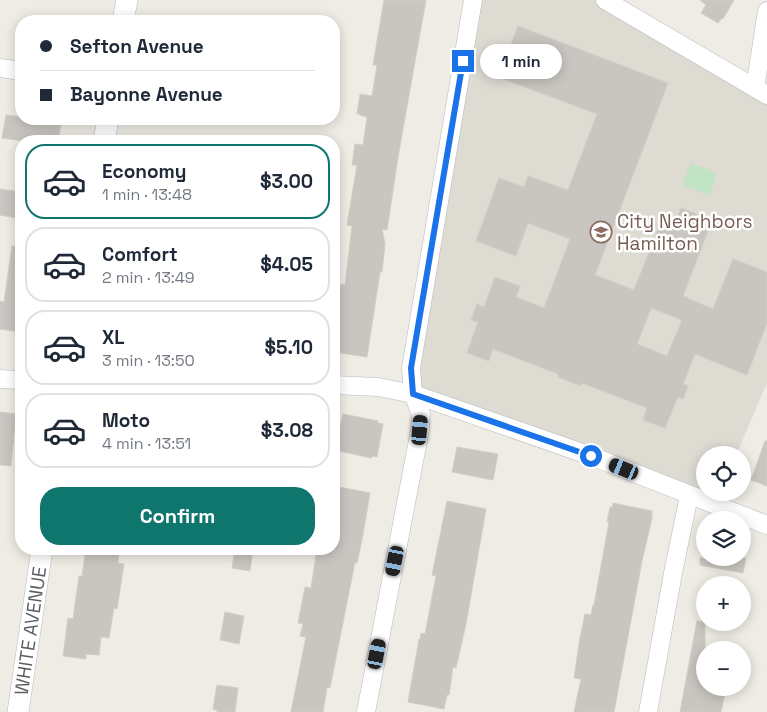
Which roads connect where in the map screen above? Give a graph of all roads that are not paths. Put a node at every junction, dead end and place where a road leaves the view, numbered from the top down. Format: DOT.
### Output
graph roads {
  1 [pos="127,0"];
  2 [pos="473,0"];
  3 [pos="605,0"];
  4 [pos="767,11"];
  5 [pos="124,15"];
  6 [pos="0,68"];
  7 [pos="15,70"];
  8 [pos="761,91"];
  9 [pos="0,380"];
  10 [pos="15,380"];
  11 [pos="340,385"];
  12 [pos="413,394"];
  13 [pos="689,496"];
  14 [pos="767,525"];
  15 [pos="41,555"];
  16 [pos="18,712"];
  17 [pos="366,712"];
  18 [pos="648,712"];
  1 -- 5 [label="street"];
  2 -- 12 [label="street"];
  3 -- 8 [label="street"];
  4 -- 8 [label="street"];
  6 -- 7 [label="street"];
  9 -- 10 [label="street"];
  11 -- 12 [label="street"];
  12 -- 13 [label="street"];
  12 -- 17 [label="street"];
  13 -- 14 [label="street"];
  13 -- 18 [label="street"];
  15 -- 16 [label="street, WHITE AVENUE"];
}
